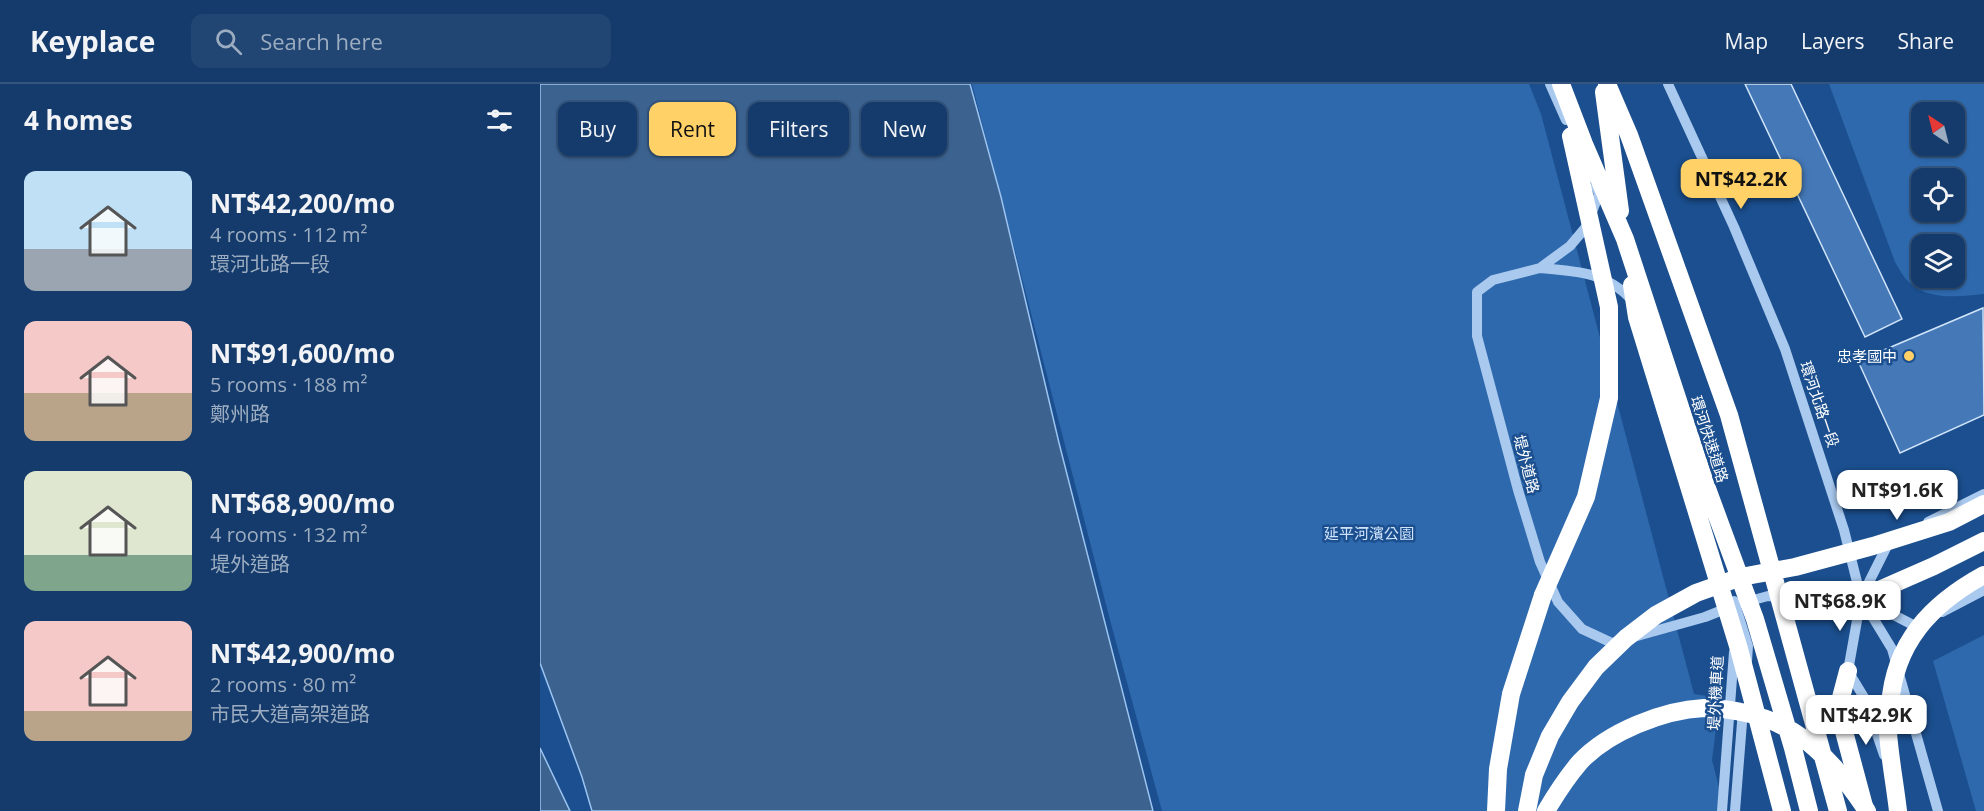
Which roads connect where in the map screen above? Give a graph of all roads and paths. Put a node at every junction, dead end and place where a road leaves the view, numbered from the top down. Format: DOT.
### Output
graph roads {
  1 [pos="1550,84"];
  2 [pos="1561,84"];
  3 [pos="1605,84"];
  4 [pos="1668,84"];
  5 [pos="1540,268"];
  6 [pos="1984,494"];
  7 [pos="1984,504"];
  8 [pos="1984,541"];
  9 [pos="1984,575"];
  10 [pos="1984,590"];
  11 [pos="1860,598"];
  12 [pos="1735,605"];
  13 [pos="1848,671"];
  14 [pos="1496,811"];
  15 [pos="1527,811"];
  16 [pos="1546,811"];
  17 [pos="1722,811"];
  18 [pos="1735,811"];
  19 [pos="1782,811"];
  20 [pos="1809,811"];
  21 [pos="1838,811"];
  22 [pos="1866,811"];
  23 [pos="1898,811"];
  24 [pos="1903,811"];
  25 [pos="1938,811"];
  1 -- 5 [label="street, 堤外道路"];
  2 -- 14 [label="highway, bridge"];
  2 -- 20 [label="highway, 環河快速道路, bridge"];
  3 -- 19 [label="highway, bridge"];
  3 -- 21 [label="highway, 環河快速道路, bridge"];
  4 -- 11 [label="street, 環河北路一段"];
  5 -- 12 [label="street"];
  5 -- 12 [label="street, 堤外道路"];
  6 -- 11 [label="street"];
  7 -- 15 [label="highway, bridge"];
  8 -- 11 [label="highway"];
  9 -- 23 [label="highway, bridge"];
  10 -- 11 [label="street"];
  11 -- 12 [label="street, 堤外道路"];
  11 -- 13 [label="street"];
  11 -- 25 [label="street, 環河北路一段"];
  12 -- 17 [label="street, 堤外機車道"];
  12 -- 18 [label="street, 堤外機車道"];
  13 -- 22 [label="highway"];
  13 -- 24 [label="street"];
  16 -- 22 [label="highway, bridge"];
}
